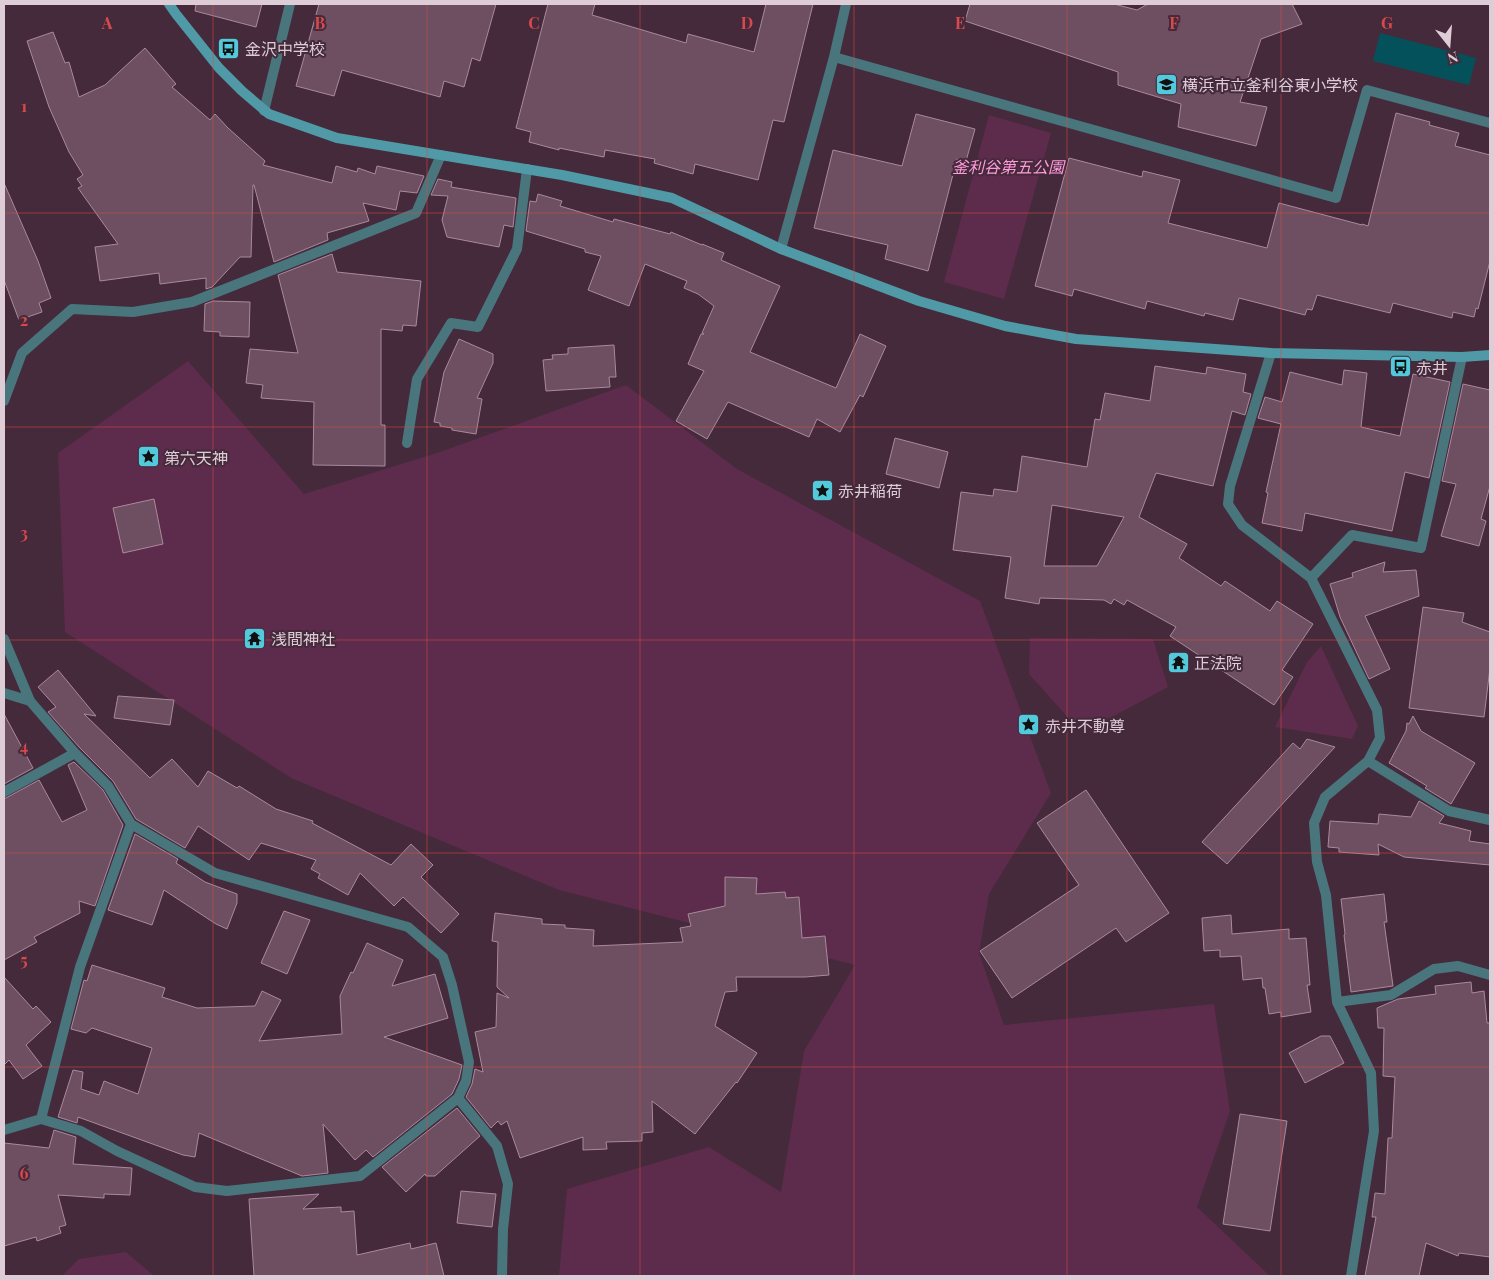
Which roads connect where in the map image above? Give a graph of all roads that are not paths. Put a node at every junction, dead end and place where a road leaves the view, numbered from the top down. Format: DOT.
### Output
graph roads {
  1 [pos="169,4"];
  2 [pos="290,4"];
  3 [pos="846,4"];
  4 [pos="834,57"];
  5 [pos="264,111"];
  6 [pos="1490,123"];
  7 [pos="441,155"];
  8 [pos="527,169"];
  9 [pos="781,249"];
  10 [pos="1271,353"];
  11 [pos="1490,356"];
  12 [pos="1462,357"];
  13 [pos="4,401"];
  14 [pos="407,443"];
  15 [pos="1311,578"];
  16 [pos="4,639"];
  17 [pos="4,693"];
  18 [pos="30,701"];
  19 [pos="75,753"];
  20 [pos="1368,761"];
  21 [pos="4,792"];
  22 [pos="1490,820"];
  23 [pos="131,824"];
  24 [pos="1490,975"];
  25 [pos="1337,1002"];
  26 [pos="458,1098"];
  27 [pos="40,1119"];
  28 [pos="4,1130"];
  29 [pos="502,1276"];
  30 [pos="1350,1276"];
  1 -- 5 [label="street"];
  2 -- 5 [label="street"];
  3 -- 4 [label="street"];
  4 -- 6 [label="street"];
  4 -- 9 [label="street"];
  5 -- 7 [label="street"];
  7 -- 8 [label="street"];
  7 -- 13 [label="street"];
  8 -- 9 [label="street"];
  8 -- 14 [label="street"];
  9 -- 10 [label="street"];
  10 -- 12 [label="street"];
  10 -- 15 [label="street"];
  11 -- 12 [label="street"];
  12 -- 15 [label="street"];
  15 -- 20 [label="street"];
  16 -- 18 [label="street"];
  17 -- 18 [label="street"];
  18 -- 19 [label="street"];
  19 -- 21 [label="street"];
  19 -- 23 [label="street"];
  20 -- 22 [label="street"];
  20 -- 25 [label="street"];
  23 -- 26 [label="street"];
  23 -- 27 [label="street"];
  24 -- 25 [label="street"];
  25 -- 30 [label="street"];
  26 -- 27 [label="street"];
  26 -- 29 [label="street"];
  27 -- 28 [label="street"];
}
